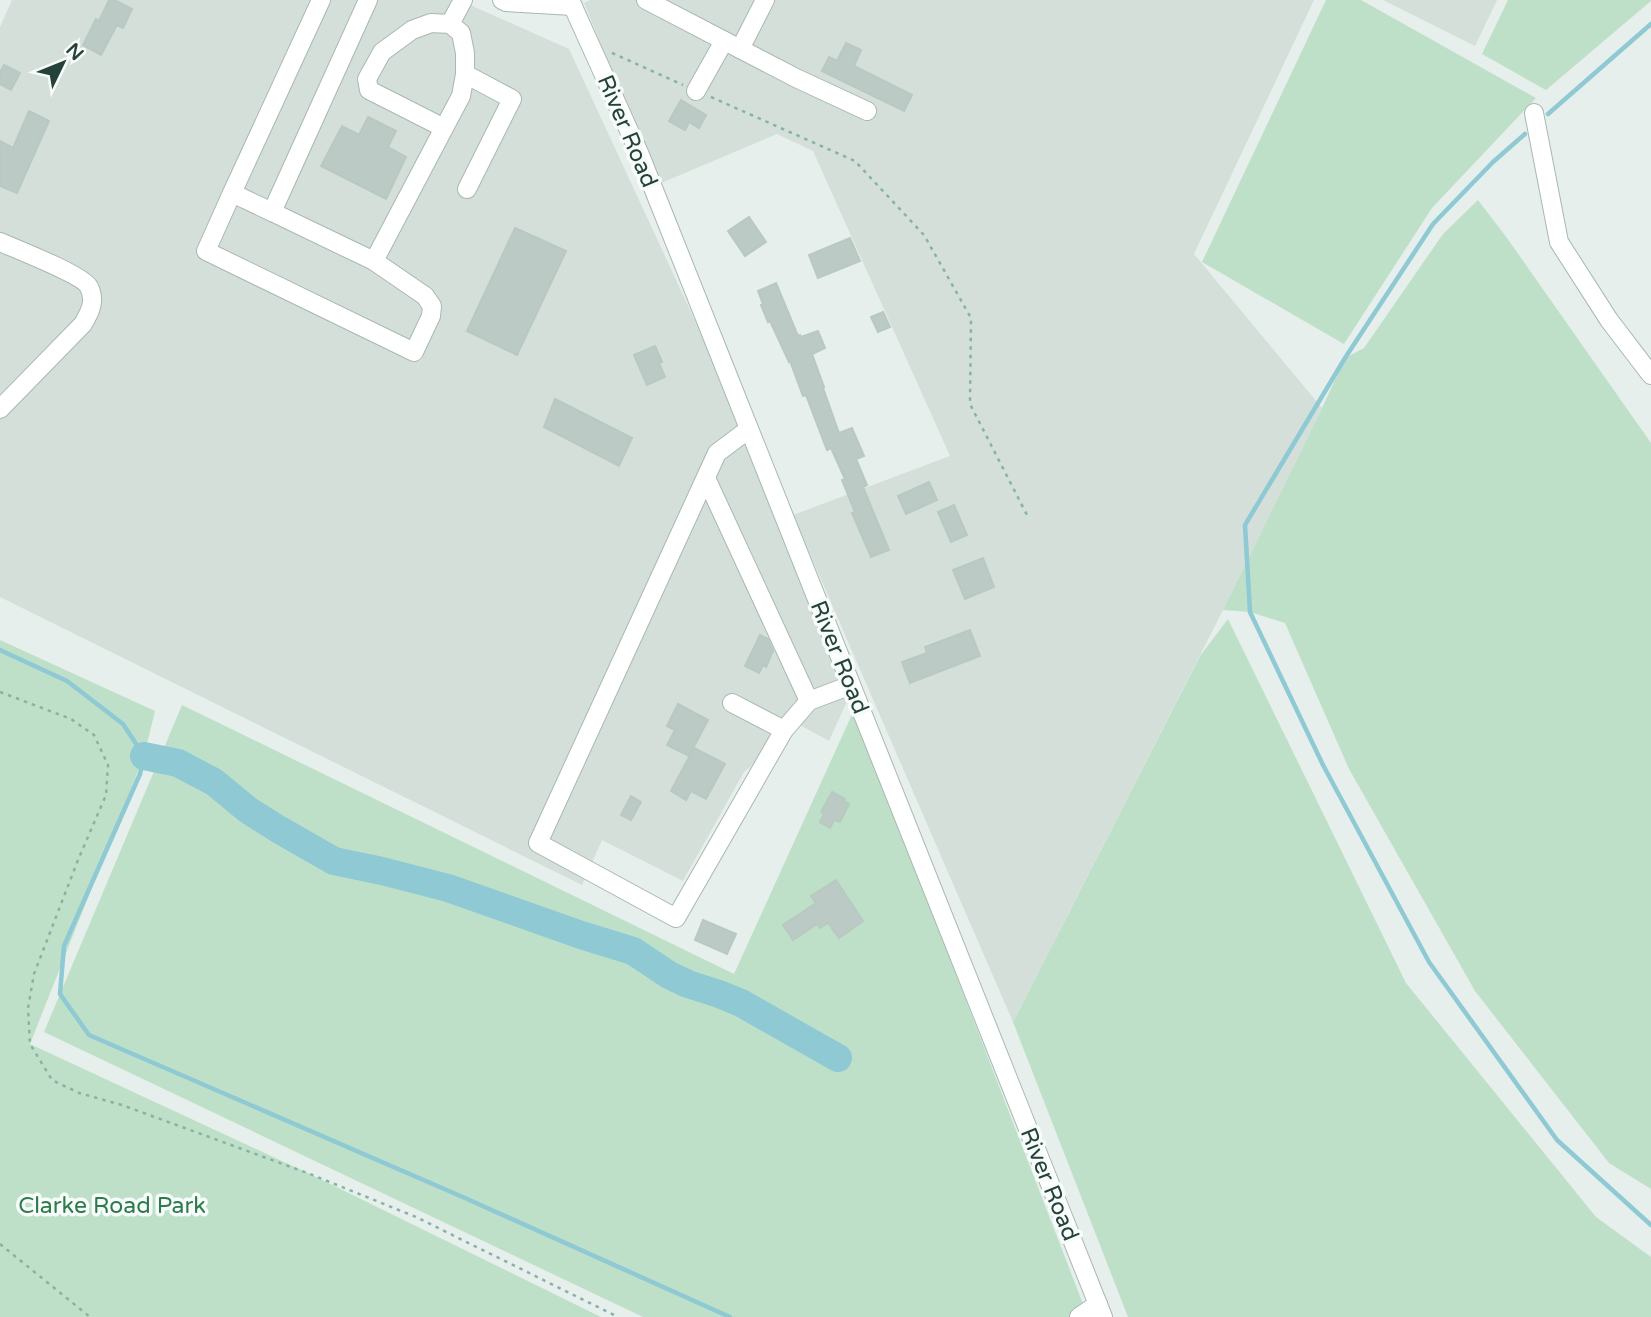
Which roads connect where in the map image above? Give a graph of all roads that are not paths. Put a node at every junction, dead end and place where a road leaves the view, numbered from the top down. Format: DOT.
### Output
graph roads {
  1 [pos="321,0"];
  2 [pos="368,0"];
  3 [pos="463,0"];
  4 [pos="502,0"];
  5 [pos="646,0"];
  6 [pos="765,0"];
  7 [pos="572,3"];
  8 [pos="450,24"];
  9 [pos="724,41"];
  10 [pos="740,49"];
  11 [pos="338,66"];
  12 [pos="465,75"];
  13 [pos="367,79"];
  14 [pos="696,90"];
  15 [pos="867,111"];
  16 [pos="1534,113"];
  17 [pos="444,128"];
  18 [pos="467,189"];
  19 [pos="232,193"];
  20 [pos="272,212"];
  21 [pos="0,242"];
  22 [pos="374,261"];
  23 [pos="1651,375"];
  24 [pos="0,409"];
  25 [pos="749,429"];
  26 [pos="706,478"];
  27 [pos="851,685"];
  28 [pos="809,701"];
  29 [pos="732,703"];
  30 [pos="784,730"];
  31 [pos="1101,1311"];
  32 [pos="1079,1317"];
  1 -- 19 [label="street"];
  2 -- 11 [label="street"];
  3 -- 8 [label="street"];
  4 -- 7 [label="street"];
  5 -- 9 [label="street"];
  6 -- 10 [label="street"];
  7 -- 25 [label="street, River Road"];
  8 -- 12 [label="street"];
  8 -- 13 [label="street"];
  9 -- 10 [label="street"];
  9 -- 14 [label="street"];
  10 -- 15 [label="street"];
  11 -- 13 [label="street"];
  11 -- 20 [label="street"];
  12 -- 17 [label="street"];
  12 -- 18 [label="street"];
  13 -- 17 [label="street"];
  16 -- 23 [label="street"];
  17 -- 22 [label="street"];
  19 -- 20 [label="street"];
  19 -- 22 [label="street"];
  20 -- 22 [label="street"];
  21 -- 24 [label="street"];
  25 -- 26 [label="street"];
  25 -- 27 [label="street, River Road"];
  26 -- 28 [label="street"];
  26 -- 30 [label="street"];
  27 -- 28 [label="street"];
  27 -- 31 [label="street, River Road"];
  28 -- 30 [label="street"];
  29 -- 30 [label="street"];
  31 -- 32 [label="street"];
}
